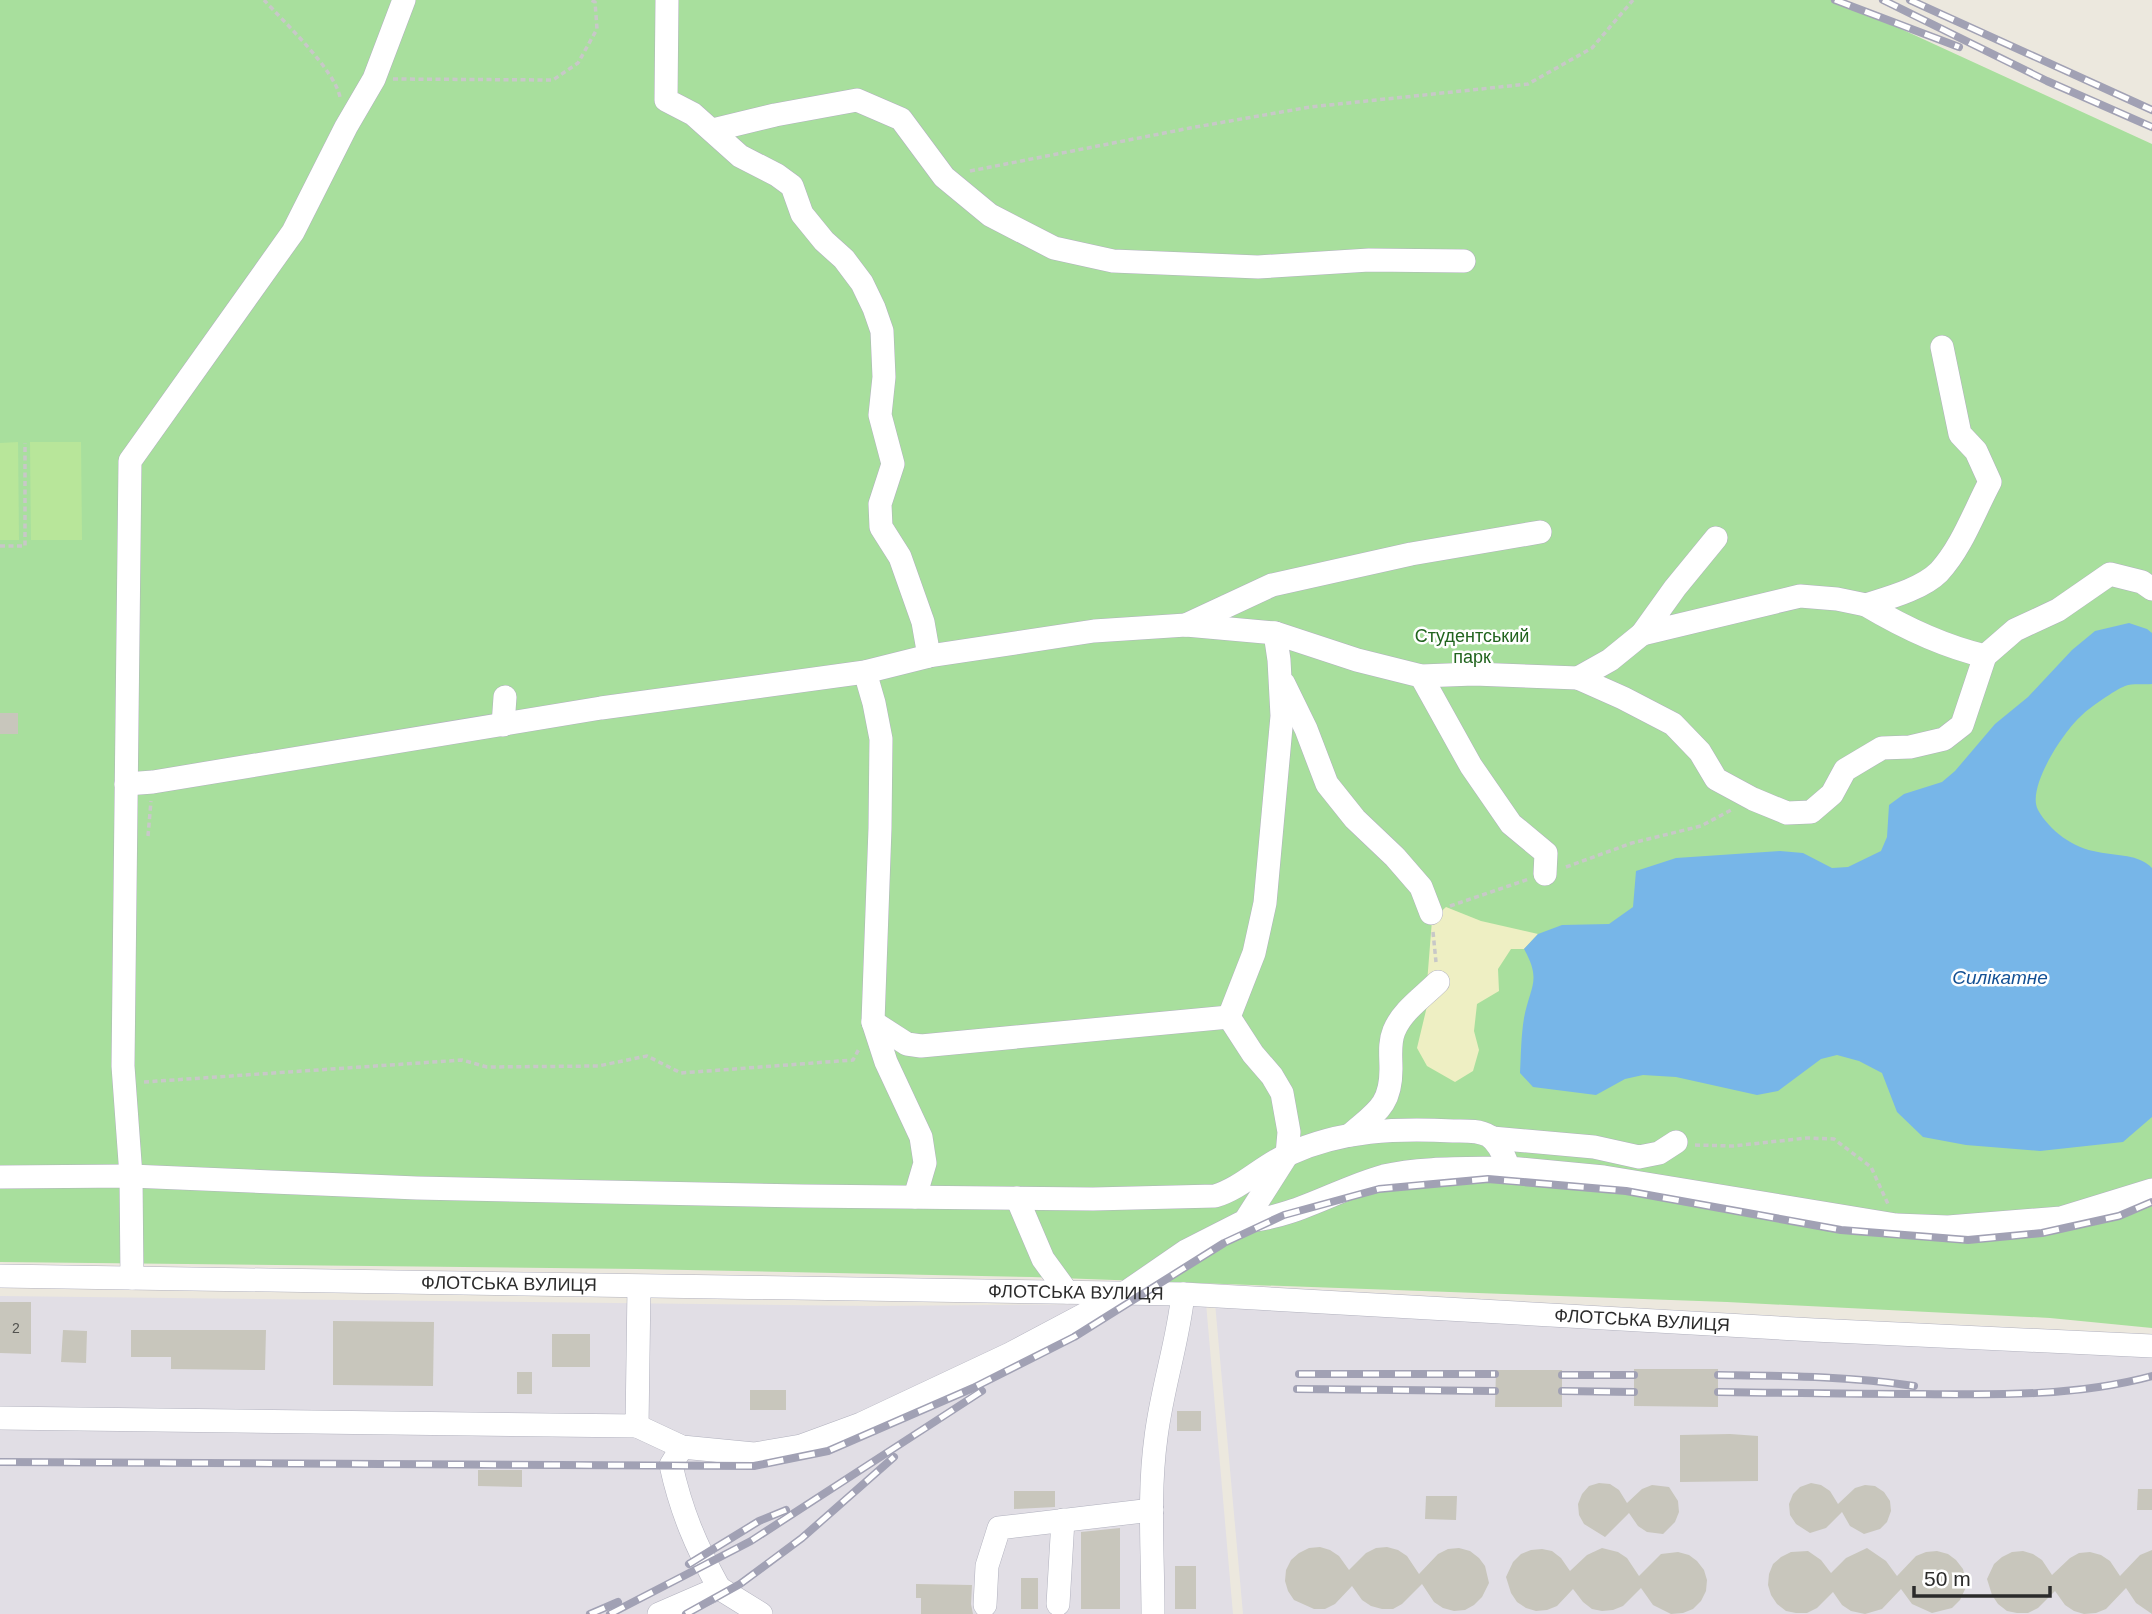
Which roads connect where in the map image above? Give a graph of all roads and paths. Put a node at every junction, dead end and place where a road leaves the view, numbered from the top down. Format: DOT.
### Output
graph roads {
  1 [pos="264,0"];
  2 [pos="404,0"];
  3 [pos="591,0"];
  4 [pos="667,0"];
  5 [pos="1633,0"];
  6 [pos="373,79"];
  7 [pos="346,127"];
  8 [pos="713,130"];
  9 [pos="944,177"];
  10 [pos="1464,261"];
  11 [pos="1942,347"];
  12 [pos="25,443"];
  13 [pos="1540,532"];
  14 [pos="1716,538"];
  15 [pos="0,546"];
  16 [pos="2152,589"];
  17 [pos="1866,605"];
  18 [pos="1186,625"];
  19 [pos="1275,633"];
  20 [pos="1642,635"];
  21 [pos="929,656"];
  22 [pos="1984,656"];
  23 [pos="864,672"];
  24 [pos="1280,675"];
  25 [pos="1421,676"];
  26 [pos="1577,678"];
  27 [pos="505,697"];
  28 [pos="503,725"];
  29 [pos="125,784"];
  30 [pos="1545,874"];
  31 [pos="1431,913"];
  32 [pos="1438,982"];
  33 [pos="1229,1017"];
  34 [pos="873,1022"];
  35 [pos="124,1083"];
  36 [pos="1350,1135"];
  37 [pos="1492,1138"];
  38 [pos="1676,1142"];
  39 [pos="1287,1155"];
  40 [pos="1509,1168"];
  41 [pos="131,1176"];
  42 [pos="0,1177"];
  43 [pos="2152,1190"];
  44 [pos="915,1197"];
  45 [pos="1017,1198"];
  46 [pos="1245,1221"];
  47 [pos="1896,1225"];
  48 [pos="0,1276"];
  49 [pos="132,1278"];
  50 [pos="639,1287"];
  51 [pos="1067,1292"];
  52 [pos="1125,1293"];
  53 [pos="1182,1294"];
  54 [pos="2152,1346"];
  55 [pos="0,1418"];
  56 [pos="637,1426"];
  57 [pos="682,1447"];
  58 [pos="1152,1510"];
  59 [pos="1063,1520"];
  60 [pos="719,1587"];
  61 [pos="1058,1604"];
  62 [pos="985,1605"];
  63 [pos="660,1614"];
  64 [pos="761,1614"];
  65 [pos="1153,1614"];
  1 -- 7 [label="path"];
  2 -- 6 [label="street"];
  3 -- 6 [label="path"];
  4 -- 8 [label="street"];
  5 -- 9 [label="path"];
  6 -- 7 [label="street"];
  7 -- 29 [label="street"];
  8 -- 9 [label="street"];
  8 -- 21 [label="street"];
  9 -- 10 [label="street"];
  11 -- 17 [label="street"];
  12 -- 15 [label="path"];
  13 -- 18 [label="street"];
  14 -- 20 [label="street"];
  16 -- 22 [label="street"];
  17 -- 20 [label="street"];
  17 -- 22 [label="street"];
  18 -- 19 [label="street"];
  18 -- 21 [label="street"];
  19 -- 24 [label="street"];
  19 -- 25 [label="street"];
  20 -- 26 [label="street"];
  21 -- 23 [label="street"];
  22 -- 26 [label="street"];
  23 -- 28 [label="street"];
  23 -- 34 [label="street"];
  24 -- 31 [label="street"];
  24 -- 33 [label="street"];
  25 -- 26 [label="street"];
  25 -- 30 [label="street"];
  27 -- 28 [label="street"];
  28 -- 29 [label="street"];
  29 -- 35 [label="street"];
  32 -- 36 [label="street"];
  33 -- 34 [label="street"];
  33 -- 39 [label="street"];
  34 -- 35 [label="path"];
  34 -- 44 [label="street"];
  35 -- 41 [label="street"];
  36 -- 37 [label="street"];
  36 -- 39 [label="street"];
  37 -- 38 [label="street"];
  37 -- 40 [label="street"];
  38 -- 47 [label="path"];
  39 -- 45 [label="street"];
  39 -- 46 [label="street"];
  40 -- 46 [label="street"];
  40 -- 47 [label="street"];
  41 -- 42 [label="street"];
  41 -- 44 [label="street"];
  41 -- 49 [label="street"];
  43 -- 47 [label="street"];
  44 -- 45 [label="street"];
  45 -- 51 [label="street"];
  46 -- 52 [label="street"];
  48 -- 49 [label="street, ФЛОТСЬКА ВУЛИЦЯ"];
  49 -- 50 [label="street, ФЛОТСЬКА ВУЛИЦЯ"];
  50 -- 51 [label="street, ФЛОТСЬКА ВУЛИЦЯ"];
  50 -- 56 [label="street"];
  51 -- 52 [label="street, ФЛОТСЬКА ВУЛИЦЯ"];
  52 -- 53 [label="street, ФЛОТСЬКА ВУЛИЦЯ"];
  52 -- 57 [label="street"];
  53 -- 54 [label="street, ФЛОТСЬКА ВУЛИЦЯ"];
  53 -- 58 [label="street"];
  55 -- 56 [label="street"];
  56 -- 57 [label="street"];
  57 -- 60 [label="street"];
  58 -- 59 [label="street"];
  58 -- 65 [label="street"];
  59 -- 61 [label="street"];
  59 -- 62 [label="street"];
  60 -- 63 [label="street"];
  60 -- 64 [label="street"];
}
